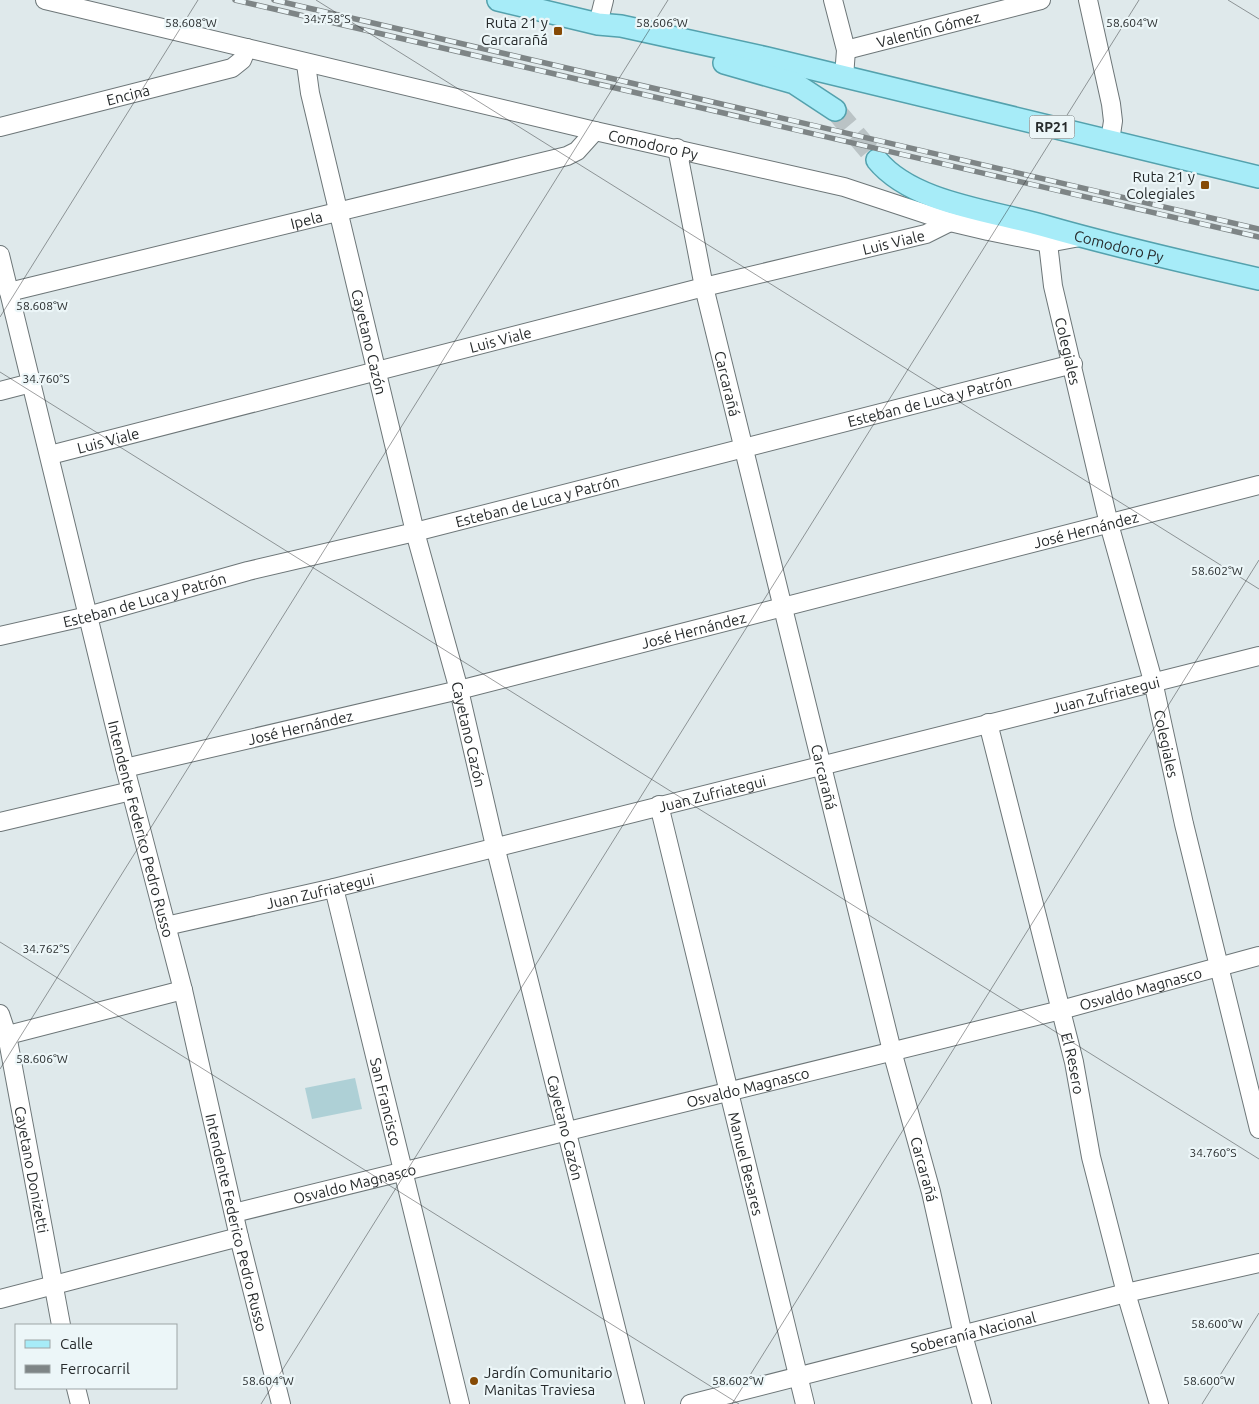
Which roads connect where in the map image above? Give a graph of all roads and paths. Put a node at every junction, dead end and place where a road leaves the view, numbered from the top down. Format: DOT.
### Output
graph roads {
  1 [pos="45,0"];
  2 [pos="498,0"];
  3 [pos="604,0"];
  4 [pos="833,0"];
  5 [pos="1041,0"];
  6 [pos="1088,0"];
  7 [pos="598,24"];
  8 [pos="247,48"];
  9 [pos="846,50"];
  10 [pos="306,64"];
  11 [pos="844,77"];
  12 [pos="835,110"];
  13 [pos="0,127"];
  14 [pos="595,132"];
  15 [pos="1110,141"];
  16 [pos="677,148"];
  17 [pos="877,160"];
  18 [pos="1259,177"];
  19 [pos="340,210"];
  20 [pos="950,222"];
  21 [pos="1080,237"];
  22 [pos="1048,243"];
  23 [pos="0,255"];
  24 [pos="1259,279"];
  25 [pos="704,287"];
  26 [pos="9,292"];
  27 [pos="1073,364"];
  28 [pos="378,372"];
  29 [pos="31,383"];
  30 [pos="0,391"];
  31 [pos="743,448"];
  32 [pos="50,455"];
  33 [pos="1259,485"];
  34 [pos="1109,524"];
  35 [pos="415,532"];
  36 [pos="784,606"];
  37 [pos="88,616"];
  38 [pos="0,636"];
  39 [pos="1259,656"];
  40 [pos="1153,681"];
  41 [pos="459,690"];
  42 [pos="988,723"];
  43 [pos="821,765"];
  44 [pos="125,768"];
  45 [pos="131,791"];
  46 [pos="659,805"];
  47 [pos="0,822"];
  48 [pos="495,846"];
  49 [pos="334,888"];
  50 [pos="166,926"];
  51 [pos="1259,956"];
  52 [pos="1220,965"];
  53 [pos="183,990"];
  54 [pos="1061,1010"];
  55 [pos="0,1014"];
  56 [pos="3,1036"];
  57 [pos="892,1051"];
  58 [pos="730,1093"];
  59 [pos="1259,1129"];
  60 [pos="566,1132"];
  61 [pos="404,1171"];
  62 [pos="234,1213"];
  63 [pos="239,1237"];
  64 [pos="1259,1262"];
  65 [pos="53,1286"];
  66 [pos="1126,1293"];
  67 [pos="0,1299"];
  68 [pos="61,1324"];
  69 [pos="963,1335"];
  70 [pos="799,1377"];
  71 [pos="76,1389"];
  72 [pos="80,1404"];
  73 [pos="281,1404"];
  74 [pos="460,1404"];
  75 [pos="635,1404"];
  76 [pos="690,1404"];
  77 [pos="806,1404"];
  78 [pos="982,1404"];
  79 [pos="1159,1404"];
  1 -- 8 [label="street, Comodoro Py"];
  2 -- 7 [label="main road, RP21"];
  3 -- 7 [label="street"];
  4 -- 9 [label="street"];
  5 -- 9 [label="street, Valentín Gómez"];
  6 -- 15 [label="street"];
  7 -- 11 [label="main road, RP21"];
  7 -- 12 [label="main road"];
  8 -- 10 [label="street, Comodoro Py"];
  8 -- 13 [label="street, Encina"];
  9 -- 11 [label="street"];
  10 -- 14 [label="street, Comodoro Py"];
  10 -- 19 [label="street, Cayetano Cazón"];
  11 -- 15 [label="main road, RP21"];
  14 -- 16 [label="street, Comodoro Py"];
  14 -- 19 [label="street, Ipela"];
  15 -- 18 [label="main road, RP21"];
  16 -- 20 [label="street, Comodoro Py"];
  16 -- 25 [label="street, Carcarañá"];
  17 -- 21 [label="main road"];
  19 -- 26 [label="street, Ipela"];
  19 -- 28 [label="street, Cayetano Cazón"];
  20 -- 22 [label="street, Comodoro Py"];
  20 -- 25 [label="street, Luis Viale"];
  21 -- 22 [label="street, Comodoro Py"];
  21 -- 24 [label="main road, Comodoro Py"];
  22 -- 27 [label="street, Colegiales"];
  23 -- 26 [label="street, Intendente Federico Pedro Russo"];
  25 -- 28 [label="street, Luis Viale"];
  25 -- 31 [label="street, Carcarañá"];
  26 -- 29 [label="street, Intendente Federico Pedro Russo"];
  27 -- 31 [label="street, Esteban de Luca y Patrón"];
  27 -- 34 [label="street, Colegiales"];
  28 -- 32 [label="street, Luis Viale"];
  28 -- 35 [label="street, Cayetano Cazón"];
  29 -- 30 [label="street"];
  29 -- 32 [label="street, Intendente Federico Pedro Russo"];
  31 -- 35 [label="street, Esteban de Luca y Patrón"];
  31 -- 36 [label="street, Carcarañá"];
  32 -- 37 [label="street, Intendente Federico Pedro Russo"];
  33 -- 34 [label="street, José Hernández"];
  34 -- 36 [label="street, José Hernández"];
  34 -- 40 [label="street, Colegiales"];
  35 -- 37 [label="street, Esteban de Luca y Patrón"];
  35 -- 41 [label="street, Cayetano Cazón"];
  36 -- 41 [label="street, José Hernández"];
  36 -- 43 [label="street, Carcarañá"];
  37 -- 38 [label="street, Esteban de Luca y Patrón"];
  37 -- 44 [label="street, Intendente Federico Pedro Russo"];
  39 -- 40 [label="street, Juan Zufriategui"];
  40 -- 42 [label="street, Juan Zufriategui"];
  40 -- 52 [label="street, Colegiales"];
  41 -- 44 [label="street, José Hernández"];
  41 -- 48 [label="street, Cayetano Cazón"];
  42 -- 43 [label="street, Juan Zufriategui"];
  42 -- 54 [label="street, El Resero"];
  43 -- 46 [label="street, Juan Zufriategui"];
  43 -- 57 [label="street, Carcarañá"];
  44 -- 45 [label="street, Intendente Federico Pedro Russo"];
  45 -- 47 [label="street"];
  45 -- 50 [label="street, Intendente Federico Pedro Russo"];
  46 -- 48 [label="street, Juan Zufriategui"];
  46 -- 58 [label="street, Manuel Besares"];
  48 -- 49 [label="street, Juan Zufriategui"];
  48 -- 60 [label="street, Cayetano Cazón"];
  49 -- 50 [label="street, Juan Zufriategui"];
  49 -- 61 [label="street, San Francisco"];
  50 -- 53 [label="street, Intendente Federico Pedro Russo"];
  51 -- 52 [label="street, Osvaldo Magnasco"];
  52 -- 54 [label="street, Osvaldo Magnasco"];
  52 -- 59 [label="street, Colegiales"];
  53 -- 56 [label="street"];
  53 -- 62 [label="street, Intendente Federico Pedro Russo"];
  54 -- 57 [label="street, Osvaldo Magnasco"];
  54 -- 66 [label="street, El Resero"];
  55 -- 56 [label="street, Cayetano Donizetti"];
  56 -- 65 [label="street, Cayetano Donizetti"];
  57 -- 58 [label="street, Osvaldo Magnasco"];
  57 -- 69 [label="street, Carcarañá"];
  58 -- 60 [label="street, Osvaldo Magnasco"];
  58 -- 70 [label="street, Manuel Besares"];
  60 -- 61 [label="street, Osvaldo Magnasco"];
  60 -- 75 [label="street, Cayetano Cazón"];
  61 -- 62 [label="street, Osvaldo Magnasco"];
  61 -- 74 [label="street, San Francisco"];
  62 -- 63 [label="street, Intendente Federico Pedro Russo"];
  63 -- 65 [label="street"];
  63 -- 73 [label="street, Intendente Federico Pedro Russo"];
  64 -- 66 [label="street, Soberanía Nacional"];
  65 -- 67 [label="street"];
  65 -- 68 [label="street, Cayetano Donizetti"];
  66 -- 69 [label="street, Soberanía Nacional"];
  66 -- 79 [label="street, El Resero"];
  69 -- 70 [label="street, Soberanía Nacional"];
  69 -- 78 [label="street, Carcarañá"];
  70 -- 76 [label="street, Soberanía Nacional"];
  70 -- 77 [label="street, Manuel Besares"];
  71 -- 72 [label="street"];
}
